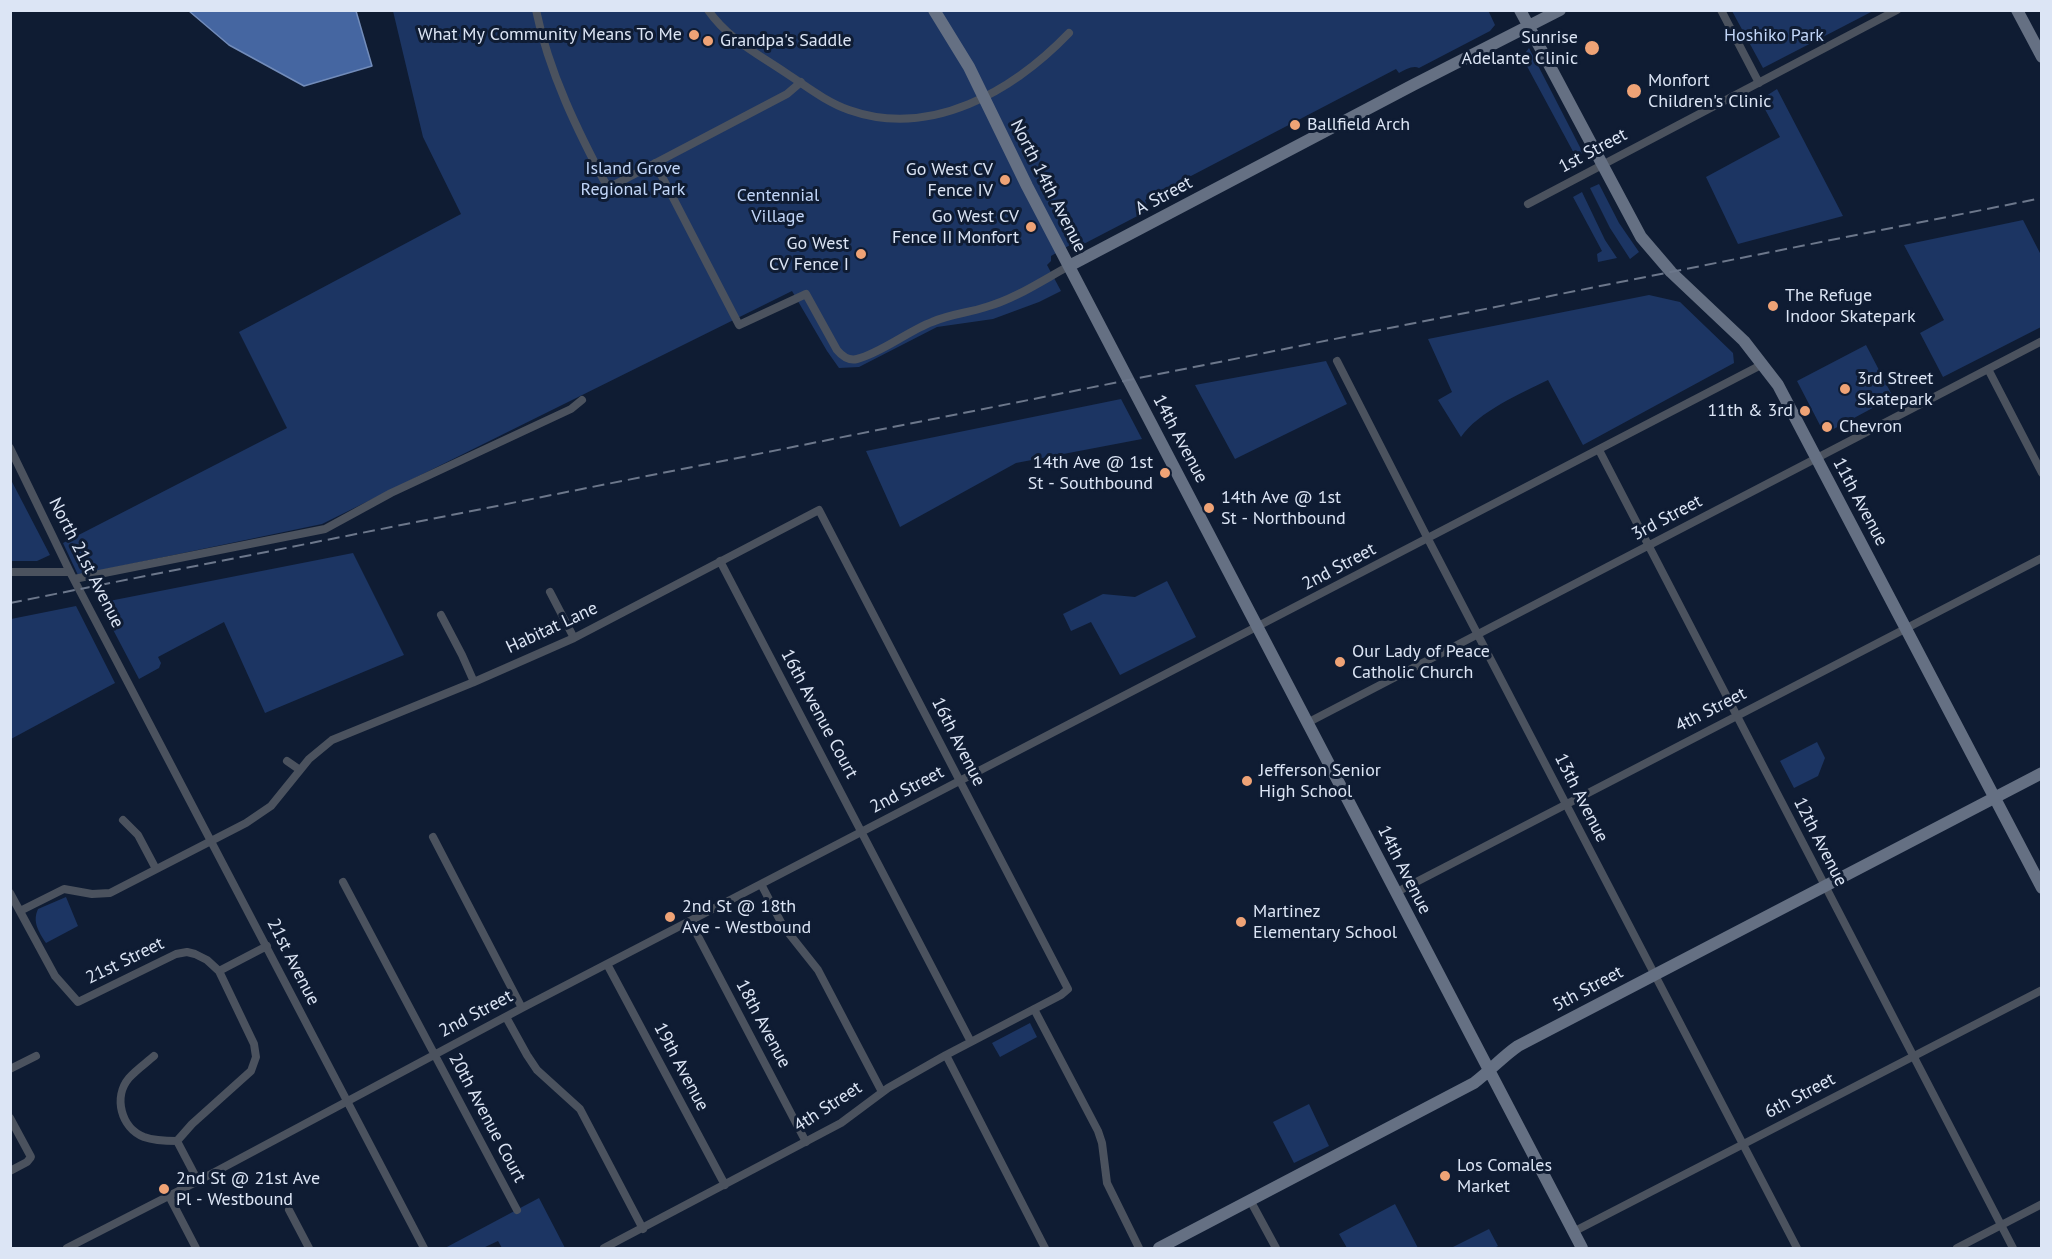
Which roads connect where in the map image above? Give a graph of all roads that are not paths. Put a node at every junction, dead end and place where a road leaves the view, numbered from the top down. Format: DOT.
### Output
graph roads {
  1 [pos="536,10"];
  2 [pos="708,10"];
  3 [pos="934,10"];
  4 [pos="1520,10"];
  5 [pos="1560,10"];
  6 [pos="1721,10"];
  7 [pos="1897,10"];
  8 [pos="2017,10"];
  9 [pos="1529,26"];
  10 [pos="1069,33"];
  11 [pos="2042,57"];
  12 [pos="801,82"];
  13 [pos="1759,83"];
  14 [pos="983,98"];
  15 [pos="655,163"];
  16 [pos="1601,165"];
  17 [pos="1528,204"];
  18 [pos="1070,266"];
  19 [pos="2042,341"];
  20 [pos="1337,361"];
  21 [pos="1763,363"];
  22 [pos="1988,369"];
  23 [pos="1129,380"];
  24 [pos="582,400"];
  25 [pos="10,448"];
  26 [pos="1599,450"];
  27 [pos="1817,458"];
  28 [pos="2042,473"];
  29 [pos="819,510"];
  30 [pos="1428,539"];
  31 [pos="1648,546"];
  32 [pos="2042,558"];
  33 [pos="720,561"];
  34 [pos="10,572"];
  35 [pos="72,576"];
  36 [pos="550,592"];
  37 [pos="441,615"];
  38 [pos="1258,627"];
  39 [pos="1905,627"];
  40 [pos="1478,634"];
  41 [pos="574,638"];
  42 [pos="474,682"];
  43 [pos="133,691"];
  44 [pos="1736,716"];
  45 [pos="1307,723"];
  46 [pos="287,761"];
  47 [pos="300,770"];
  48 [pos="2042,773"];
  49 [pos="960,781"];
  50 [pos="1995,798"];
  51 [pos="1566,804"];
  52 [pos="123,820"];
  53 [pos="862,832"];
  54 [pos="433,837"];
  55 [pos="212,840"];
  56 [pos="156,869"];
  57 [pos="343,882"];
  58 [pos="761,884"];
  59 [pos="1824,886"];
  60 [pos="2042,888"];
  61 [pos="10,893"];
  62 [pos="1395,893"];
  63 [pos="20,911"];
  64 [pos="690,921"];
  65 [pos="267,946"];
  66 [pos="608,964"];
  67 [pos="219,971"];
  68 [pos="1654,975"];
  69 [pos="1068,989"];
  70 [pos="2042,990"];
  71 [pos="522,1008"];
  72 [pos="1034,1009"];
  73 [pos="506,1017"];
  74 [pos="971,1042"];
  75 [pos="435,1055"];
  76 [pos="946,1055"];
  77 [pos="36,1056"];
  78 [pos="154,1056"];
  79 [pos="1912,1056"];
  80 [pos="10,1069"];
  81 [pos="1489,1072"];
  82 [pos="882,1092"];
  83 [pos="346,1101"];
  84 [pos="10,1118"];
  85 [pos="177,1141"];
  86 [pos="806,1142"];
  87 [pos="1743,1144"];
  88 [pos="10,1171"];
  89 [pos="198,1181"];
  90 [pos="725,1185"];
  91 [pos="169,1196"];
  92 [pos="1250,1200"];
  93 [pos="2042,1204"];
  94 [pos="289,1209"];
  95 [pos="518,1210"];
  96 [pos="2001,1226"];
  97 [pos="643,1228"];
  98 [pos="1573,1232"];
  99 [pos="1578,1247"];
  100 [pos="67,1248"];
  101 [pos="196,1248"];
  102 [pos="309,1248"];
  103 [pos="424,1248"];
  104 [pos="604,1248"];
  105 [pos="1045,1248"];
  106 [pos="1139,1248"];
  107 [pos="1159,1248"];
  108 [pos="1276,1248"];
  109 [pos="1797,1248"];
  110 [pos="1957,1248"];
  111 [pos="2013,1248"];
  1 -- 15 [label="street"];
  2 -- 12 [label="street"];
  3 -- 14 [label="main road, North 14th Avenue"];
  4 -- 9 [label="main road, 11th Avenue"];
  5 -- 9 [label="main road, A Street"];
  6 -- 13 [label="street"];
  7 -- 13 [label="street, 1st Street"];
  8 -- 11 [label="main road"];
  9 -- 16 [label="main road, 11th Avenue"];
  9 -- 18 [label="main road, A Street"];
  10 -- 14 [label="street"];
  12 -- 14 [label="street"];
  12 -- 15 [label="street"];
  13 -- 16 [label="street, 1st Street"];
  14 -- 18 [label="main road, North 14th Avenue"];
  15 -- 18 [label="street, A Street"];
  16 -- 17 [label="street, 1st Street"];
  16 -- 21 [label="main road, 11th Avenue"];
  18 -- 23 [label="main road, North 14th Avenue"];
  19 -- 22 [label="street, 3rd Street"];
  20 -- 30 [label="street, 13th Avenue"];
  21 -- 26 [label="street, 2nd Street"];
  21 -- 27 [label="main road, 11th Avenue"];
  22 -- 27 [label="street, 3rd Street"];
  22 -- 28 [label="street"];
  23 -- 38 [label="main road, 14th Avenue"];
  24 -- 35 [label="street"];
  25 -- 35 [label="street, North 21st Avenue"];
  26 -- 30 [label="street, 2nd Street"];
  26 -- 31 [label="street, 12th Avenue"];
  27 -- 31 [label="street, 3rd Street"];
  27 -- 39 [label="main road, 11th Avenue"];
  29 -- 33 [label="street, Habitat Lane"];
  29 -- 49 [label="street, 16th Avenue"];
  30 -- 38 [label="street, 2nd Street"];
  30 -- 40 [label="street, 13th Avenue"];
  31 -- 40 [label="street, 3rd Street"];
  31 -- 44 [label="street, 12th Avenue"];
  32 -- 39 [label="street, 4th Street"];
  33 -- 41 [label="street, Habitat Lane"];
  33 -- 53 [label="street, 16th Avenue Court"];
  34 -- 35 [label="street"];
  35 -- 43 [label="street, North 21st Avenue"];
  36 -- 41 [label="street"];
  37 -- 42 [label="street"];
  38 -- 45 [label="main road, 14th Avenue"];
  38 -- 49 [label="street, 2nd Street"];
  39 -- 44 [label="street, 4th Street"];
  39 -- 50 [label="main road, 11th Avenue"];
  40 -- 45 [label="street, 3rd Street"];
  40 -- 51 [label="street, 13th Avenue"];
  41 -- 42 [label="street, Habitat Lane"];
  42 -- 47 [label="street, Habitat Lane"];
  43 -- 55 [label="street, 21st Avenue"];
  44 -- 51 [label="street, 4th Street"];
  44 -- 59 [label="street, 12th Avenue"];
  45 -- 62 [label="main road, 14th Avenue"];
  46 -- 47 [label="street"];
  47 -- 55 [label="street, Habitat Lane"];
  48 -- 50 [label="main road, 5th Street"];
  49 -- 53 [label="street, 2nd Street"];
  49 -- 69 [label="street, 16th Avenue"];
  50 -- 59 [label="main road, 5th Street"];
  50 -- 60 [label="main road, 11th Avenue"];
  51 -- 62 [label="street, 4th Street"];
  51 -- 68 [label="street, 13th Avenue"];
  52 -- 56 [label="street"];
  53 -- 58 [label="street, 2nd Street"];
  53 -- 74 [label="street, 16th Avenue Court"];
  54 -- 71 [label="street"];
  55 -- 56 [label="street"];
  55 -- 65 [label="street, 21st Avenue"];
  56 -- 63 [label="street"];
  57 -- 75 [label="street, 20th Avenue Court"];
  58 -- 64 [label="street, 2nd Street"];
  58 -- 82 [label="street"];
  59 -- 68 [label="main road, 5th Street"];
  59 -- 79 [label="street, 12th Avenue"];
  61 -- 63 [label="street, 21st Street"];
  62 -- 81 [label="main road, 14th Avenue"];
  63 -- 67 [label="street, 21st Street"];
  64 -- 66 [label="street, 2nd Street"];
  64 -- 86 [label="street, 18th Avenue"];
  65 -- 67 [label="street"];
  65 -- 83 [label="street, 21st Avenue"];
  66 -- 71 [label="street, 2nd Street"];
  66 -- 90 [label="street, 19th Avenue"];
  67 -- 85 [label="street, 21st Street"];
  68 -- 81 [label="main road, 5th Street"];
  68 -- 87 [label="street, 13th Avenue"];
  69 -- 72 [label="street, 4th Street"];
  70 -- 79 [label="street, 6th Street"];
  71 -- 73 [label="street, 2nd Street"];
  72 -- 74 [label="street, 4th Street"];
  72 -- 106 [label="street"];
  73 -- 75 [label="street, 2nd Street"];
  73 -- 97 [label="street"];
  74 -- 76 [label="street, 4th Street"];
  75 -- 83 [label="street, 2nd Street"];
  75 -- 95 [label="street, 20th Avenue Court"];
  76 -- 82 [label="street, 4th Street"];
  76 -- 105 [label="street"];
  77 -- 80 [label="street"];
  78 -- 85 [label="street"];
  79 -- 87 [label="street, 6th Street"];
  79 -- 96 [label="street, 12th Avenue"];
  81 -- 92 [label="main road, 5th Street"];
  81 -- 98 [label="main road, 14th Avenue"];
  82 -- 86 [label="street, 4th Street"];
  83 -- 89 [label="street, 2nd Street"];
  83 -- 103 [label="street, 21st Avenue"];
  84 -- 88 [label="street"];
  85 -- 89 [label="street"];
  86 -- 90 [label="street, 4th Street"];
  87 -- 98 [label="street, 6th Street"];
  87 -- 109 [label="street, 13th Avenue"];
  89 -- 91 [label="street, 2nd Street"];
  90 -- 97 [label="street, 4th Street"];
  91 -- 100 [label="street, 2nd Street"];
  91 -- 101 [label="street"];
  92 -- 107 [label="main road, 5th Street"];
  92 -- 108 [label="street"];
  93 -- 96 [label="street"];
  94 -- 102 [label="street"];
  96 -- 110 [label="street"];
  96 -- 111 [label="street, 12th Avenue"];
  97 -- 104 [label="street, 4th Street"];
  98 -- 99 [label="main road, 14th Avenue"];
}
